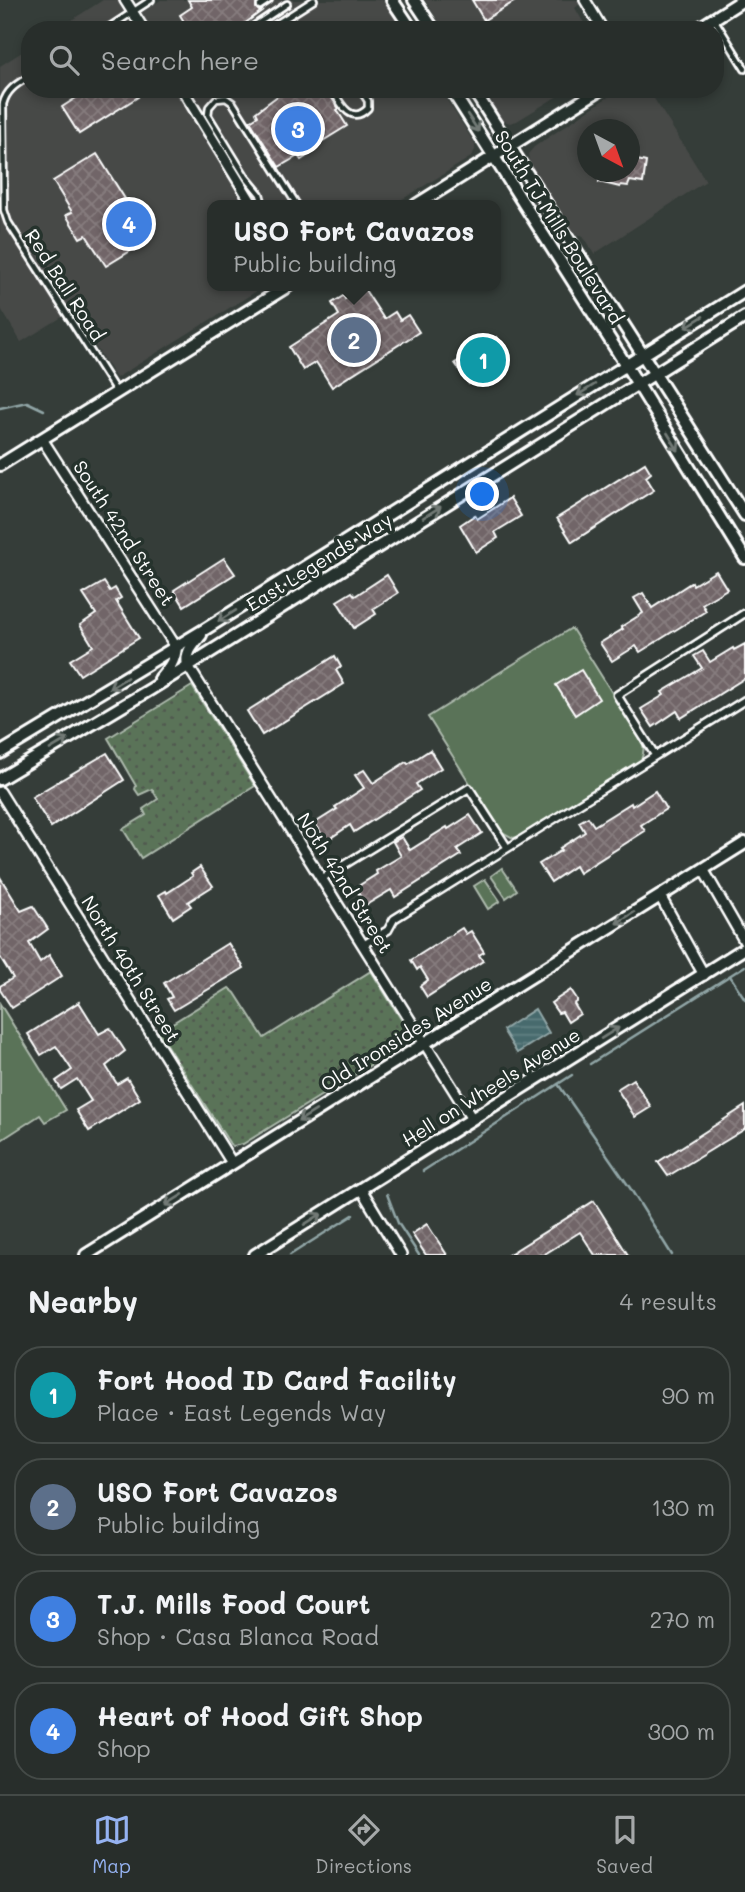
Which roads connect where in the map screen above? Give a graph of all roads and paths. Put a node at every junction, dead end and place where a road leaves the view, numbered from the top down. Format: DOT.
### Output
graph roads {
  1 [pos="125,0"];
  2 [pos="151,0"];
  3 [pos="269,0"];
  4 [pos="314,0"];
  5 [pos="392,0"];
  6 [pos="414,0"];
  7 [pos="585,0"];
  8 [pos="743,0"];
  9 [pos="287,4"];
  10 [pos="260,6"];
  11 [pos="132,12"];
  12 [pos="713,19"];
  13 [pos="118,21"];
  14 [pos="138,21"];
  15 [pos="262,21"];
  16 [pos="281,21"];
  17 [pos="406,21"];
  18 [pos="428,21"];
  19 [pos="598,21"];
  20 [pos="710,21"];
  21 [pos="724,36"];
  22 [pos="745,69"];
  23 [pos="21,82"];
  24 [pos="188,98"];
  25 [pos="337,98"];
  26 [pos="366,98"];
  27 [pos="457,98"];
  28 [pos="479,98"];
  29 [pos="587,98"];
  30 [pos="511,147"];
  31 [pos="494,157"];
  32 [pos="247,192"];
  33 [pos="251,200"];
  34 [pos="256,200"];
  35 [pos="261,200"];
  36 [pos="294,200"];
  37 [pos="424,200"];
  38 [pos="745,290"];
  39 [pos="273,291"];
  40 [pos="745,317"];
  41 [pos="644,354"];
  42 [pos="626,365"];
  43 [pos="656,373"];
  44 [pos="637,384"];
  45 [pos="117,392"];
  46 [pos="42,439"];
  47 [pos="0,465"];
  48 [pos="745,514"];
  49 [pos="741,543"];
  50 [pos="745,558"];
  51 [pos="745,613"];
  52 [pos="207,628"];
  53 [pos="176,647"];
  54 [pos="188,666"];
  55 [pos="151,689"];
  56 [pos="745,700"];
  57 [pos="0,753"];
  58 [pos="655,755"];
  59 [pos="0,779"];
  60 [pos="0,792"];
  61 [pos="745,843"];
  62 [pos="507,847"];
  63 [pos="703,869"];
  64 [pos="321,879"];
  65 [pos="660,896"];
  66 [pos="745,942"];
  67 [pos="363,945"];
  68 [pos="745,948"];
  69 [pos="704,975"];
  70 [pos="424,1043"];
  71 [pos="472,1119"];
  72 [pos="232,1163"];
  73 [pos="360,1189"];
  74 [pos="86,1255"];
  75 [pos="255,1255"];
  76 [pos="401,1255"];
  1 -- 11 [label="street"];
  2 -- 11 [label="lane"];
  3 -- 10 [label="lane"];
  4 -- 16 [label="lane"];
  5 -- 17 [label="street"];
  6 -- 18 [label="street"];
  7 -- 19 [label="street"];
  8 -- 12 [label="street"];
  9 -- 15 [label="lane"];
  11 -- 13 [label="lane"];
  11 -- 14 [label="street"];
  12 -- 20 [label="street"];
  21 -- 22 [label="lane"];
  23 -- 45 [label="lane, Red Ball Road"];
  24 -- 32 [label="street"];
  25 -- 26 [label="lane"];
  27 -- 31 [label="street, South TJ Mills Boulevard, one-way"];
  28 -- 30 [label="street, South TJ Mills Boulevard"];
  29 -- 30 [label="street"];
  30 -- 31 [label="street"];
  30 -- 41 [label="street, South TJ Mills Boulevard"];
  31 -- 37 [label="street"];
  31 -- 42 [label="street, South TJ Mills Boulevard"];
  32 -- 33 [label="street"];
  32 -- 34 [label="street"];
  35 -- 36 [label="lane"];
  38 -- 41 [label="street, East Legends Way, one-way"];
  39 -- 45 [label="street"];
  40 -- 43 [label="street, East Legends Way"];
  41 -- 42 [label="street, East Legends Way"];
  41 -- 43 [label="street, South TJ Mills Boulevard"];
  42 -- 44 [label="street, South TJ Mills Boulevard"];
  42 -- 52 [label="street, East Legends Way, one-way"];
  43 -- 44 [label="street, East Legends Way"];
  43 -- 48 [label="street, South TJ Mills Boulevard"];
  44 -- 49 [label="street, South TJ Mills Boulevard, one-way"];
  54 -- 44 [label="street, East Legends Way, one-way"];
  45 -- 46 [label="street"];
  46 -- 47 [label="street"];
  46 -- 53 [label="street, South 42nd Street"];
  49 -- 50 [label="street, South TJ Mills Boulevard"];
  51 -- 58 [label="street"];
  52 -- 53 [label="street, East Legends Way"];
  52 -- 54 [label="street"];
  53 -- 55 [label="street"];
  53 -- 57 [label="street, East Legends Way, one-way"];
  54 -- 55 [label="street, East Legends Way"];
  54 -- 64 [label="street, Noth 42nd Street"];
  59 -- 55 [label="street, East Legends Way, one-way"];
  56 -- 58 [label="street"];
  58 -- 62 [label="street"];
  60 -- 72 [label="street, North 40th Street"];
  61 -- 63 [label="street, Old Ironsides Avenue"];
  62 -- 64 [label="street"];
  62 -- 67 [label="street"];
  63 -- 65 [label="street, Old Ironsides Avenue"];
  63 -- 66 [label="street"];
  64 -- 67 [label="street, Noth 42nd Street"];
  65 -- 69 [label="street"];
  65 -- 70 [label="street, Old Ironsides Avenue, one-way"];
  67 -- 70 [label="street, Noth 42nd Street"];
  68 -- 69 [label="street, Hell on Wheels Avenue"];
  71 -- 69 [label="street, Hell on Wheels Avenue, one-way"];
  70 -- 71 [label="street, Noth 42nd Street"];
  70 -- 72 [label="street, Old Ironsides Avenue, one-way"];
  71 -- 73 [label="street, Hell on Wheels Avenue"];
  72 -- 74 [label="street, Old Ironsides Avenue, one-way"];
  75 -- 73 [label="street, Hell on Wheels Avenue, one-way"];
  73 -- 76 [label="street"];
}
